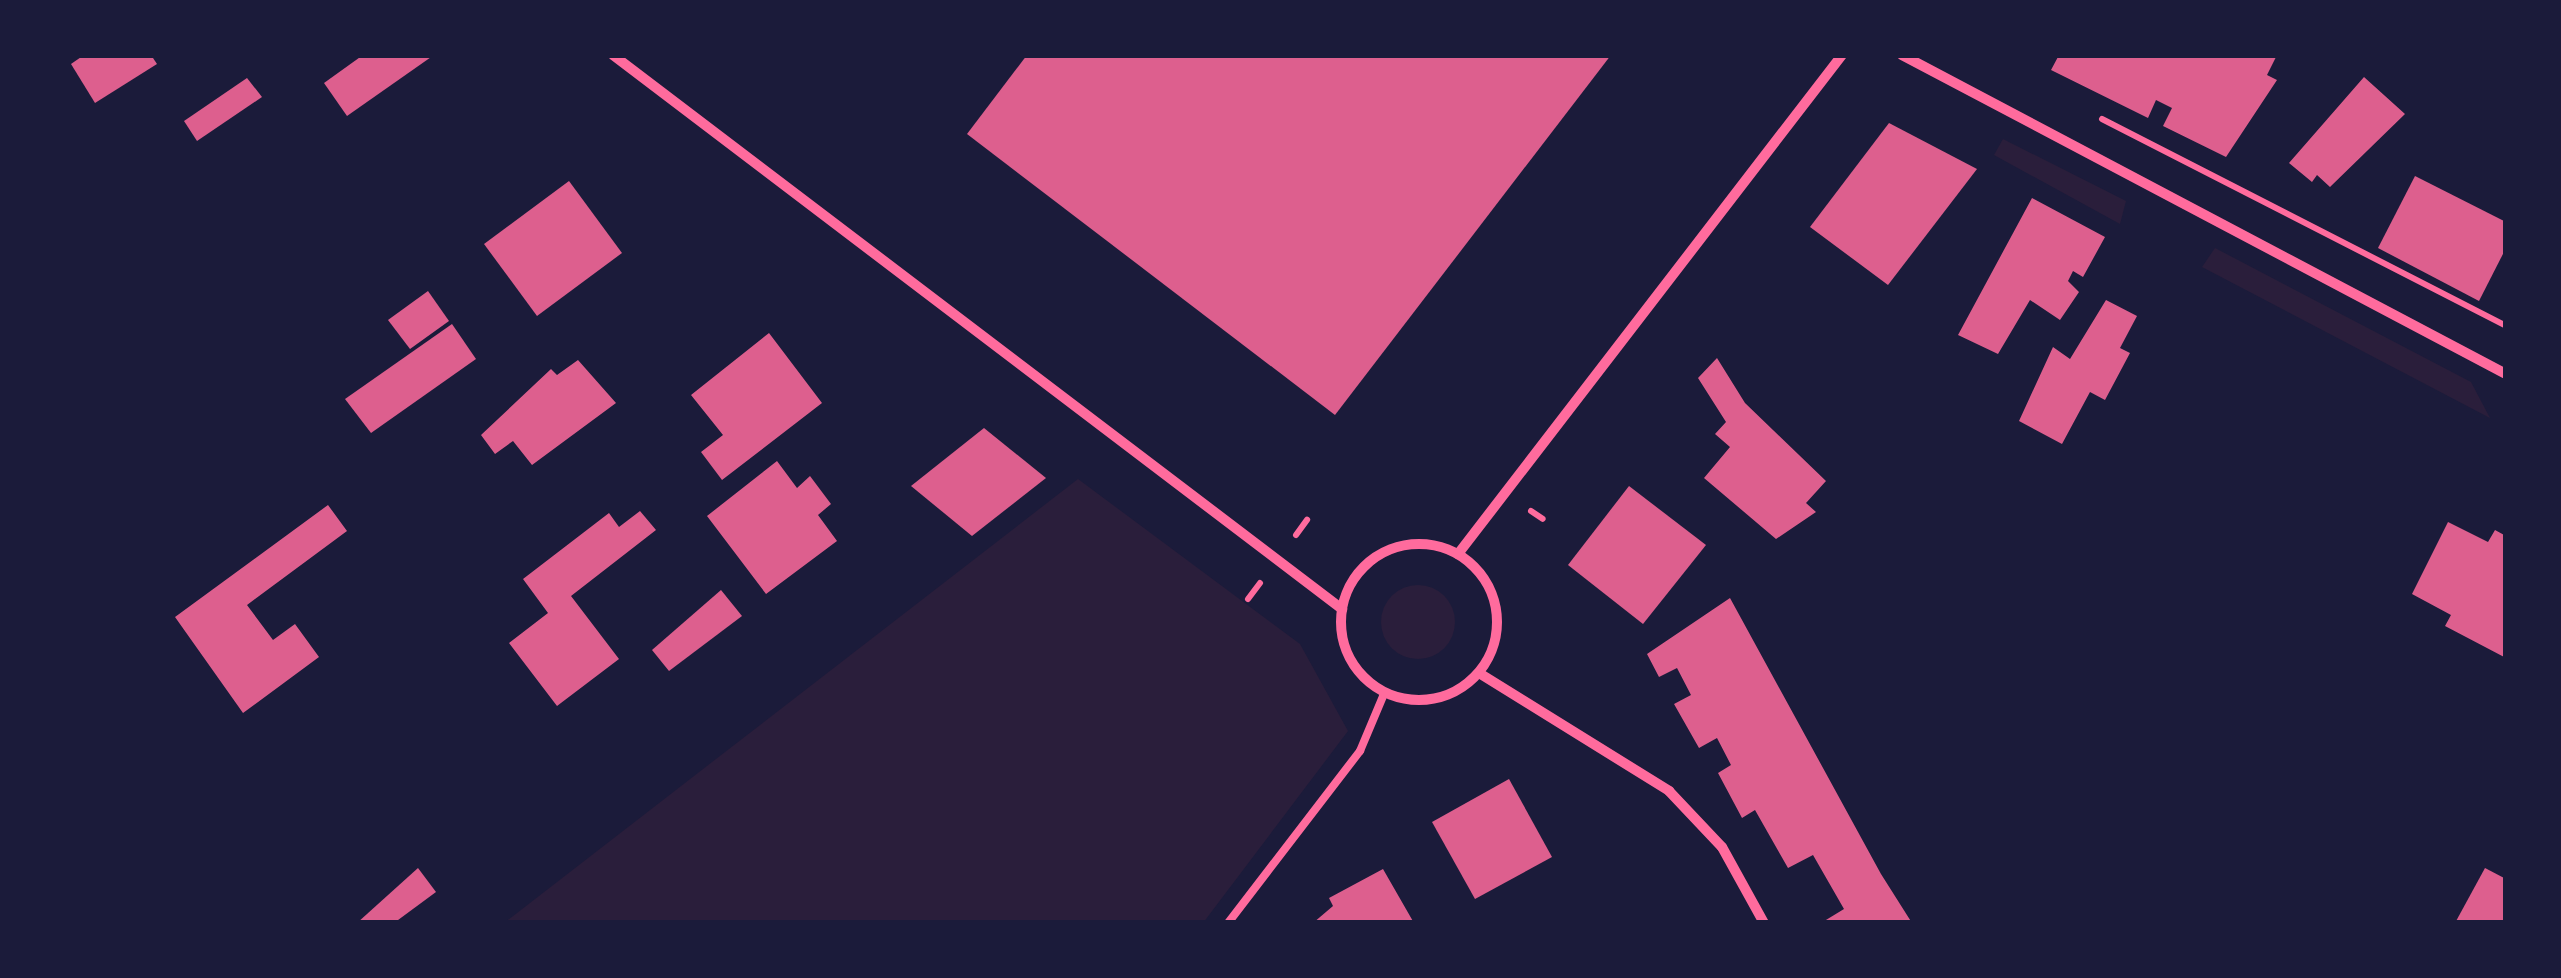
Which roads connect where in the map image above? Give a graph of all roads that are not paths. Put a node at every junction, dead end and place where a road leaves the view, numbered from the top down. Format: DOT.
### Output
graph roads {
  1 [pos="614,55"];
  2 [pos="1842,55"];
  3 [pos="1902,55"];
  4 [pos="2506,374"];
  5 [pos="1458,554"];
  6 [pos="1342,609"];
  7 [pos="1479,673"];
  8 [pos="1384,694"];
  9 [pos="1228,923"];
  10 [pos="1764,923"];
  1 -- 6 [label="street"];
  2 -- 5 [label="street"];
  3 -- 4 [label="street"];
  5 -- 6 [label="street"];
  5 -- 7 [label="street"];
  6 -- 8 [label="street"];
  7 -- 8 [label="street"];
  7 -- 10 [label="street"];
  8 -- 9 [label="lane"];
}
